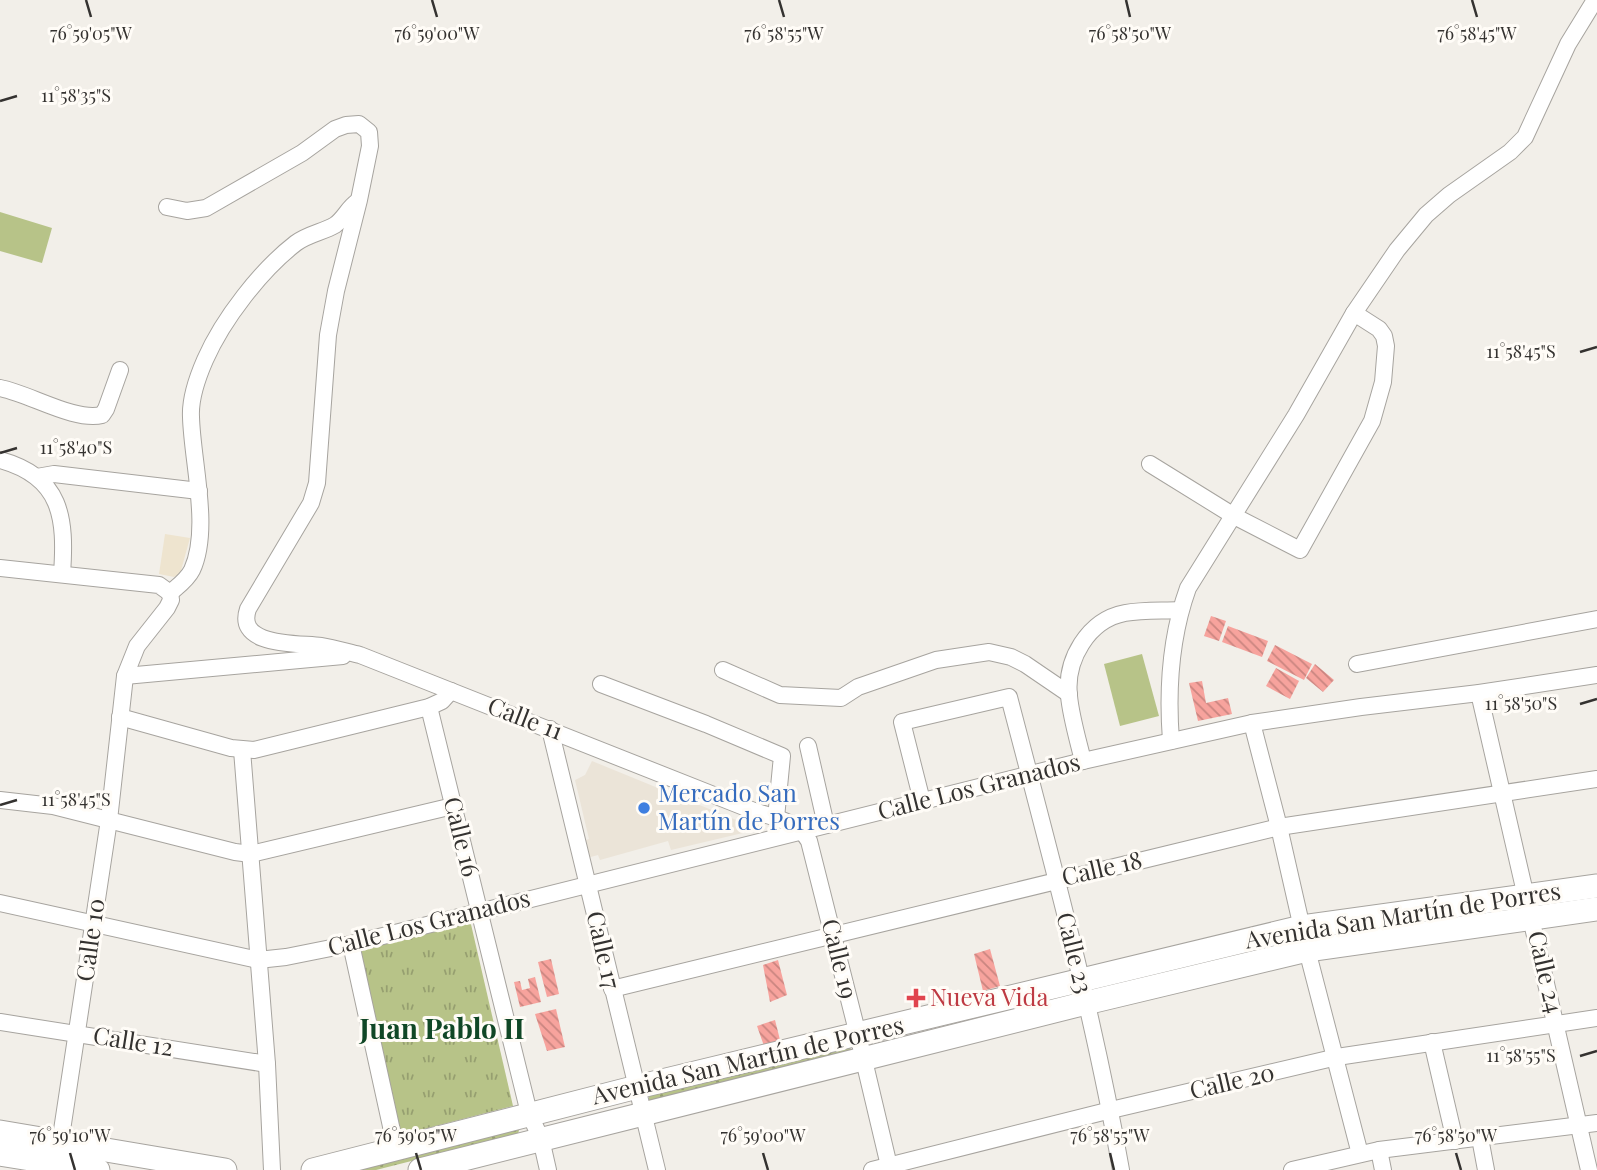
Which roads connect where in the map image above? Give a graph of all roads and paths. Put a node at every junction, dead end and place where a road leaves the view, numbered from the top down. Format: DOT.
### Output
graph roads {
  1 [pos="1595,0"];
  2 [pos="359,200"];
  3 [pos="167,207"];
  4 [pos="1354,313"];
  5 [pos="120,369"];
  6 [pos="0,387"];
  7 [pos="0,460"];
  8 [pos="1150,464"];
  9 [pos="37,477"];
  10 [pos="199,491"];
  11 [pos="1234,516"];
  12 [pos="0,568"];
  13 [pos="62,574"];
  14 [pos="170,593"];
  15 [pos="1180,610"];
  16 [pos="1597,619"];
  17 [pos="360,655"];
  18 [pos="1357,664"];
  19 [pos="723,670"];
  20 [pos="1597,675"];
  21 [pos="125,676"];
  22 [pos="601,684"];
  23 [pos="451,691"];
  24 [pos="1069,694"];
  25 [pos="1479,694"];
  26 [pos="429,707"];
  27 [pos="120,717"];
  28 [pos="1252,723"];
  29 [pos="550,729"];
  30 [pos="1171,741"];
  31 [pos="808,746"];
  32 [pos="242,750"];
  33 [pos="1083,761"];
  34 [pos="1029,775"];
  35 [pos="1597,779"];
  36 [pos="1503,792"];
  37 [pos="0,800"];
  38 [pos="922,801"];
  39 [pos="453,806"];
  40 [pos="776,818"];
  41 [pos="109,820"];
  42 [pos="826,825"];
  43 [pos="1279,827"];
  44 [pos="803,831"];
  45 [pos="251,854"];
  46 [pos="1056,880"];
  47 [pos="588,884"];
  48 [pos="1597,886"];
  49 [pos="0,902"];
  50 [pos="1529,906"];
  51 [pos="1597,909"];
  52 [pos="479,912"];
  53 [pos="93,923"];
  54 [pos="1302,927"];
  55 [pos="833,934"];
  56 [pos="351,944"];
  57 [pos="1307,950"];
  58 [pos="258,960"];
  59 [pos="1080,979"];
  60 [pos="612,989"];
  61 [pos="1086,1003"];
  62 [pos="1597,1018"];
  63 [pos="0,1022"];
  64 [pos="1556,1023"];
  65 [pos="78,1033"];
  66 [pos="858,1035"];
  67 [pos="1432,1042"];
  68 [pos="1337,1057"];
  69 [pos="864,1060"];
  70 [pos="267,1064"];
  71 [pos="637,1087"];
  72 [pos="1111,1110"];
  73 [pos="529,1113"];
  74 [pos="643,1114"];
  75 [pos="1597,1123"];
  76 [pos="1578,1125"];
  77 [pos="0,1132"];
  78 [pos="1480,1138"];
  79 [pos="541,1139"];
  80 [pos="1455,1141"];
  81 [pos="396,1149"];
  82 [pos="1379,1150"];
  83 [pos="59,1152"];
  84 [pos="0,1154"];
  85 [pos="1360,1154"];
  86 [pos="447,1167"];
  87 [pos="890,1168"];
  88 [pos="89,1169"];
  89 [pos="225,1170"];
  90 [pos="272,1170"];
  91 [pos="313,1170"];
  92 [pos="420,1170"];
  93 [pos="548,1170"];
  94 [pos="657,1170"];
  95 [pos="872,1170"];
  96 [pos="1121,1170"];
  97 [pos="1292,1170"];
  98 [pos="1383,1170"];
  99 [pos="1486,1170"];
  100 [pos="1589,1170"];
  1 -- 4 [label="street"];
  2 -- 3 [label="street"];
  2 -- 10 [label="street, Calle 10"];
  2 -- 17 [label="street, Calle 11"];
  4 -- 11 [label="street"];
  4 -- 11 [label="street"];
  5 -- 6 [label="street"];
  7 -- 9 [label="street"];
  8 -- 11 [label="street"];
  9 -- 10 [label="street"];
  9 -- 13 [label="street"];
  10 -- 14 [label="street, Calle 10"];
  11 -- 15 [label="street"];
  12 -- 13 [label="street"];
  13 -- 14 [label="street"];
  14 -- 21 [label="street, Calle 10"];
  15 -- 24 [label="street"];
  15 -- 30 [label="street"];
  16 -- 18 [label="street"];
  17 -- 21 [label="street"];
  17 -- 23 [label="street, Calle 11"];
  19 -- 24 [label="street"];
  20 -- 25 [label="street, Calle Los Granados"];
  21 -- 27 [label="street, Calle 10"];
  22 -- 40 [label="street"];
  23 -- 26 [label="street"];
  23 -- 29 [label="street, Calle 11"];
  24 -- 33 [label="street"];
  25 -- 28 [label="street, Calle Los Granados"];
  25 -- 36 [label="street, Calle 24"];
  26 -- 32 [label="street"];
  26 -- 39 [label="street, Calle 16"];
  27 -- 32 [label="street"];
  27 -- 41 [label="street, Calle 10"];
  28 -- 30 [label="street, Calle Los Granados"];
  28 -- 43 [label="street"];
  29 -- 40 [label="street, Calle 11"];
  29 -- 47 [label="street, Calle 17"];
  30 -- 33 [label="street, Calle Los Granados"];
  31 -- 42 [label="street"];
  32 -- 45 [label="street"];
  33 -- 34 [label="street, Calle Los Granados"];
  34 -- 38 [label="street, Calle Los Granados"];
  34 -- 38 [label="street, Calle 23"];
  34 -- 46 [label="street, Calle 23"];
  35 -- 36 [label="street, Calle 18"];
  36 -- 43 [label="street, Calle 18"];
  36 -- 50 [label="street, Calle 24"];
  37 -- 41 [label="street"];
  38 -- 42 [label="street, Calle Los Granados"];
  39 -- 45 [label="street"];
  39 -- 52 [label="street, Calle 16"];
  40 -- 44 [label="street, Calle 11"];
  41 -- 45 [label="street"];
  41 -- 53 [label="street, Calle 10"];
  42 -- 44 [label="street, Calle Los Granados"];
  43 -- 46 [label="street, Calle 18"];
  43 -- 54 [label="street"];
  44 -- 47 [label="street, Calle Los Granados"];
  44 -- 55 [label="street, Calle 19"];
  45 -- 58 [label="street"];
  46 -- 55 [label="street, Calle 18"];
  46 -- 59 [label="street, Calle 23"];
  47 -- 52 [label="street, Calle Los Granados"];
  47 -- 60 [label="street, Calle 17"];
  48 -- 50 [label="main road, Avenida San Martín de Porres"];
  49 -- 53 [label="street, Calle Los Granados"];
  50 -- 51 [label="main road, Avenida San Martín de Porres"];
  50 -- 54 [label="main road, Avenida San Martín de Porres"];
  50 -- 57 [label="main road, Avenida San Martín de Porres"];
  50 -- 64 [label="street, Calle 24"];
  52 -- 56 [label="street, Calle Los Granados"];
  52 -- 73 [label="street, Calle 16"];
  53 -- 58 [label="street, Calle Los Granados"];
  53 -- 65 [label="street, Calle 10"];
  54 -- 57 [label="street"];
  54 -- 59 [label="main road, Avenida San Martín de Porres"];
  55 -- 60 [label="street, Calle 18"];
  55 -- 66 [label="street, Calle 19"];
  56 -- 58 [label="street, Calle Los Granados"];
  56 -- 81 [label="street"];
  57 -- 61 [label="main road, Avenida San Martín de Porres"];
  57 -- 68 [label="street"];
  58 -- 70 [label="street"];
  59 -- 61 [label="street, Calle 23"];
  59 -- 66 [label="main road, Avenida San Martín de Porres"];
  60 -- 71 [label="street, Calle 17"];
  61 -- 69 [label="main road, Avenida San Martín de Porres"];
  61 -- 72 [label="street, Calle 23"];
  62 -- 64 [label="street, Calle 20"];
  63 -- 65 [label="street, Calle 12"];
  64 -- 67 [label="street, Calle 20"];
  64 -- 76 [label="street, Calle 24"];
  65 -- 70 [label="street, Calle 12"];
  65 -- 83 [label="street, Calle 10"];
  66 -- 69 [label="street, Calle 19"];
  66 -- 71 [label="main road, Avenida San Martín de Porres"];
  67 -- 68 [label="street, Calle 20"];
  67 -- 80 [label="street"];
  68 -- 72 [label="street, Calle 20"];
  68 -- 85 [label="street"];
  69 -- 74 [label="main road, Avenida San Martín de Porres"];
  69 -- 87 [label="street, Calle 19"];
  70 -- 90 [label="street"];
  71 -- 73 [label="main road, Avenida San Martín de Porres"];
  71 -- 74 [label="street, Calle 17"];
  72 -- 87 [label="street, Calle 20"];
  72 -- 96 [label="street, Calle 23"];
  73 -- 79 [label="street, Calle 16"];
  73 -- 81 [label="main road, Avenida San Martín de Porres"];
  74 -- 79 [label="main road, Avenida San Martín de Porres"];
  74 -- 94 [label="street, Calle 17"];
  75 -- 76 [label="street"];
  76 -- 78 [label="street"];
  76 -- 100 [label="street, Calle 24"];
  77 -- 83 [label="main road"];
  78 -- 80 [label="street"];
  78 -- 99 [label="street"];
  79 -- 86 [label="main road, Avenida San Martín de Porres"];
  79 -- 93 [label="street, Calle 16"];
  80 -- 82 [label="street"];
  81 -- 91 [label="main road, Avenida San Martín de Porres"];
  82 -- 85 [label="street"];
  82 -- 98 [label="street"];
  83 -- 84 [label="main road"];
  83 -- 88 [label="main road"];
  83 -- 89 [label="main road"];
  85 -- 97 [label="street"];
  86 -- 92 [label="main road, Avenida San Martín de Porres"];
  87 -- 95 [label="street, Calle 20"];
}
